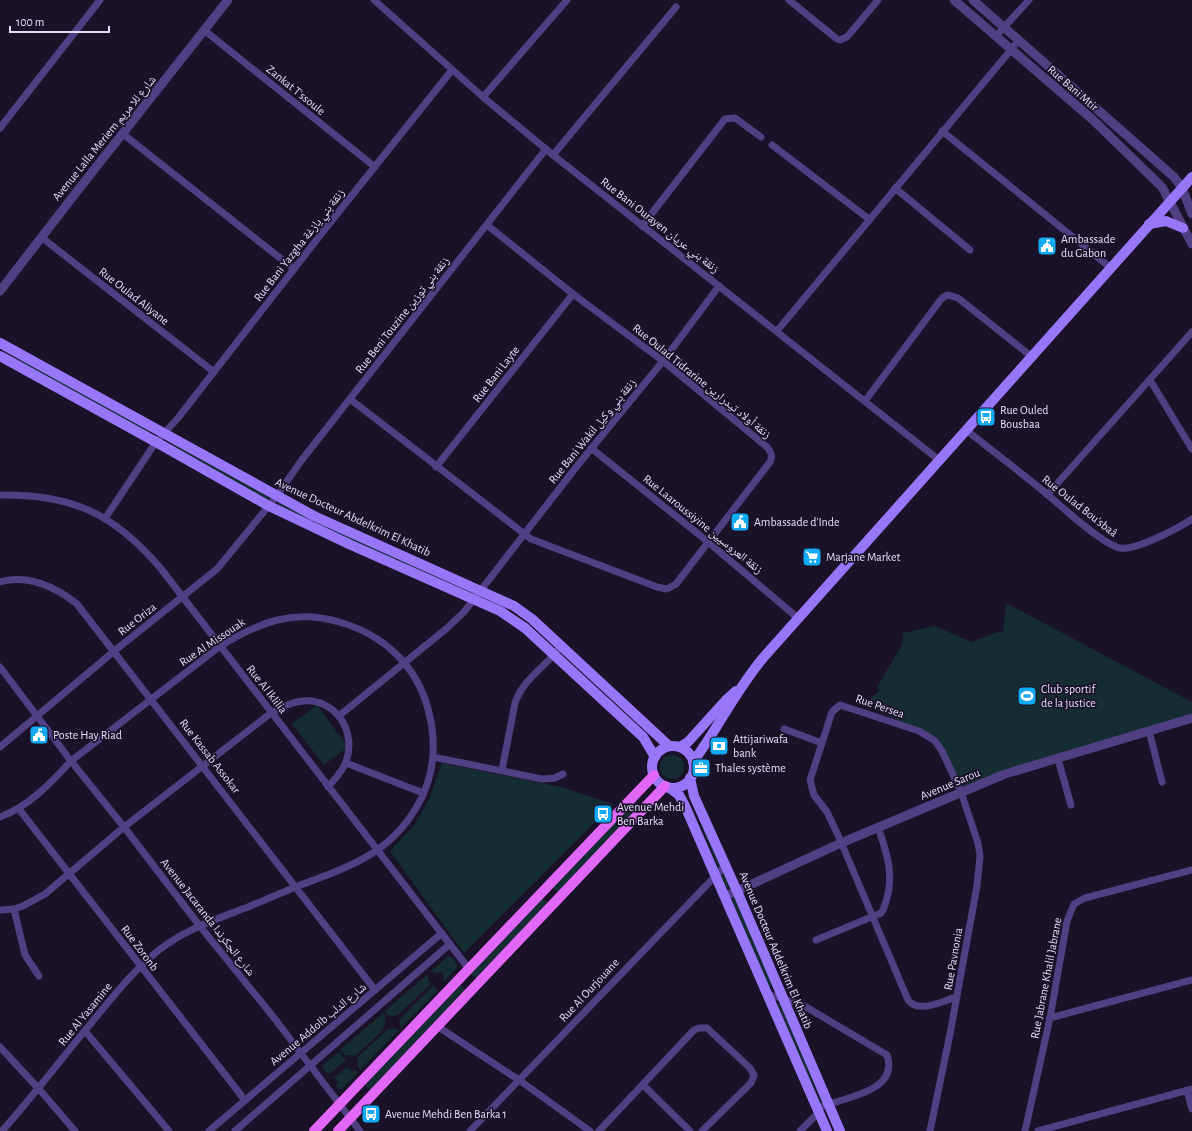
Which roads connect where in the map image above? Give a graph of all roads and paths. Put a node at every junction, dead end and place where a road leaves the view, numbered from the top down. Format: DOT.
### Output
graph roads {
  1 [pos="100,0"];
  2 [pos="228,0"];
  3 [pos="374,0"];
  4 [pos="567,0"];
  5 [pos="789,0"];
  6 [pos="878,0"];
  7 [pos="954,0"];
  8 [pos="973,0"];
  9 [pos="1028,0"];
  10 [pos="676,7"];
  11 [pos="1005,26"];
  12 [pos="204,30"];
  13 [pos="996,36"];
  14 [pos="1019,40"];
  15 [pos="1010,50"];
  16 [pos="452,70"];
  17 [pos="483,97"];
  18 [pos="0,128"];
  19 [pos="942,131"];
  20 [pos="123,134"];
  21 [pos="761,137"];
  22 [pos="772,145"];
  23 [pos="546,149"];
  24 [pos="553,155"];
  25 [pos="375,166"];
  26 [pos="1192,177"];
  27 [pos="895,188"];
  28 [pos="1182,188"];
  29 [pos="1170,200"];
  30 [pos="1192,214"];
  31 [pos="869,219"];
  32 [pos="1149,224"];
  33 [pos="488,225"];
  34 [pos="642,226"];
  35 [pos="1183,228"];
  36 [pos="41,238"];
  37 [pos="1192,244"];
  38 [pos="970,250"];
  39 [pos="1111,268"];
  40 [pos="294,269"];
  41 [pos="720,286"];
  42 [pos="0,291"];
  43 [pos="572,294"];
  44 [pos="777,331"];
  45 [pos="1192,332"];
  46 [pos="0,343"];
  47 [pos="0,356"];
  48 [pos="1032,357"];
  49 [pos="663,361"];
  50 [pos="214,372"];
  51 [pos="1150,380"];
  52 [pos="350,399"];
  53 [pos="865,401"];
  54 [pos="966,430"];
  55 [pos="163,434"];
  56 [pos="156,442"];
  57 [pos="591,448"];
  58 [pos="1192,449"];
  59 [pos="938,460"];
  60 [pos="436,467"];
  61 [pos="0,495"];
  62 [pos="1047,495"];
  63 [pos="276,497"];
  64 [pos="268,506"];
  65 [pos="106,517"];
  66 [pos="1192,519"];
  67 [pos="524,535"];
  68 [pos="707,541"];
  69 [pos="0,582"];
  70 [pos="481,590"];
  71 [pos="182,597"];
  72 [pos="474,599"];
  73 [pos="799,619"];
  74 [pos="562,646"];
  75 [pos="220,647"];
  76 [pos="113,652"];
  77 [pos="554,655"];
  78 [pos="404,662"];
  79 [pos="0,667"];
  80 [pos="740,688"];
  81 [pos="152,699"];
  82 [pos="271,713"];
  83 [pos="340,715"];
  84 [pos="38,716"];
  85 [pos="1192,718"];
  86 [pos="784,729"];
  87 [pos="1149,731"];
  88 [pos="822,743"];
  89 [pos="669,746"];
  90 [pos="680,747"];
  91 [pos="0,748"];
  92 [pos="655,756"];
  93 [pos="433,757"];
  94 [pos="1058,759"];
  95 [pos="71,761"];
  96 [pos="694,762"];
  97 [pos="346,763"];
  98 [pos="204,766"];
  99 [pos="502,770"];
  100 [pos="563,774"];
  101 [pos="654,775"];
  102 [pos="690,778"];
  103 [pos="1162,782"];
  104 [pos="667,786"];
  105 [pos="328,787"];
  106 [pos="961,792"];
  107 [pos="423,793"];
  108 [pos="1071,805"];
  109 [pos="19,809"];
  110 [pos="0,817"];
  111 [pos="124,827"];
  112 [pos="878,827"];
  113 [pos="841,843"];
  114 [pos="378,851"];
  115 [pos="726,865"];
  116 [pos="1192,870"];
  117 [pos="716,873"];
  118 [pos="69,874"];
  119 [pos="297,887"];
  120 [pos="737,891"];
  121 [pos="726,896"];
  122 [pos="14,909"];
  123 [pos="0,910"];
  124 [pos="873,916"];
  125 [pos="199,925"];
  126 [pos="442,933"];
  127 [pos="816,940"];
  128 [pos="450,944"];
  129 [pos="140,967"];
  130 [pos="469,969"];
  131 [pos="39,976"];
  132 [pos="1192,980"];
  133 [pos="375,990"];
  134 [pos="767,994"];
  135 [pos="957,997"];
  136 [pos="782,998"];
  137 [pos="1050,1018"];
  138 [pos="437,1026"];
  139 [pos="85,1031"];
  140 [pos="0,1047"];
  141 [pos="300,1054"];
  142 [pos="310,1066"];
  143 [pos="518,1080"];
  144 [pos="643,1085"];
  145 [pos="39,1089"];
  146 [pos="1190,1090"];
  147 [pos="244,1100"];
  148 [pos="828,1103"];
  149 [pos="340,1104"];
  150 [pos="1192,1109"];
  151 [pos="818,1110"];
  152 [pos="350,1118"];
  153 [pos="1063,1128"];
  154 [pos="2,1131"];
  155 [pos="75,1131"];
  156 [pos="169,1131"];
  157 [pos="209,1131"];
  158 [pos="235,1131"];
  159 [pos="314,1131"];
  160 [pos="338,1131"];
  161 [pos="360,1131"];
  162 [pos="470,1131"];
  163 [pos="590,1131"];
  164 [pos="600,1131"];
  165 [pos="690,1131"];
  166 [pos="702,1131"];
  167 [pos="800,1131"];
  168 [pos="827,1131"];
  169 [pos="840,1131"];
  170 [pos="930,1131"];
  171 [pos="1025,1131"];
  172 [pos="1038,1131"];
  1 -- 18 [label="street"];
  2 -- 12 [label="street, Avenue Lalla Meriem شارع للا مريم"];
  3 -- 16 [label="street, Rue Bani Ourayen زنقة بني عريان"];
  4 -- 17 [label="street"];
  5 -- 6 [label="street"];
  7 -- 13 [label="street, Rue Bani Mtir"];
  8 -- 11 [label="street, Rue Bani Mtir"];
  9 -- 11 [label="street"];
  10 -- 24 [label="street"];
  11 -- 13 [label="street"];
  11 -- 14 [label="street, Rue Bani Mtir"];
  12 -- 20 [label="street, Avenue Lalla Meriem شارع للا مريم"];
  12 -- 25 [label="street, Zankat T'ssoule"];
  13 -- 15 [label="street, Rue Bani Mtir"];
  14 -- 15 [label="street"];
  14 -- 28 [label="street, Rue Bani Mtir"];
  15 -- 19 [label="street"];
  15 -- 29 [label="street, Rue Bani Mtir"];
  16 -- 17 [label="street, Rue Bani Ourayen زنقة بني عريان"];
  16 -- 25 [label="street, Rue Bani Yazgha زنقة بني يازغة"];
  17 -- 23 [label="street, Rue Bani Ourayen زنقة بني عريان"];
  19 -- 27 [label="street"];
  19 -- 39 [label="street"];
  20 -- 36 [label="street, Avenue Lalla Meriem شارع للا مريم"];
  20 -- 40 [label="street"];
  21 -- 34 [label="street"];
  22 -- 31 [label="street"];
  23 -- 24 [label="street, Rue Bani Ourayen زنقة بني عريان"];
  23 -- 33 [label="street, Rue Beni Touzine زنقة بني توزين"];
  24 -- 34 [label="street, Rue Bani Ourayen زنقة بني عريان"];
  25 -- 40 [label="street, Rue Bani Yazgha زنقة بني يازغة"];
  26 -- 28 [label="main road"];
  27 -- 31 [label="street"];
  27 -- 38 [label="street"];
  28 -- 29 [label="main road"];
  28 -- 30 [label="street, Rue Bani Mtir"];
  29 -- 32 [label="main road"];
  29 -- 35 [label="street, Rue Bani Mtir"];
  31 -- 44 [label="street"];
  32 -- 35 [label="main road"];
  32 -- 39 [label="main road"];
  33 -- 43 [label="street, Rue Oulad Tidrarine زنقة أولاد تيدرارين"];
  33 -- 52 [label="street, Rue Beni Touzine زنقة بني توزين"];
  34 -- 41 [label="street, Rue Bani Ourayen زنقة بني عريان"];
  35 -- 37 [label="street, Rue Bani Mtir"];
  36 -- 42 [label="street, Avenue Lalla Meriem شارع للا مريم"];
  36 -- 50 [label="street, Rue Oulad Aliyane"];
  39 -- 48 [label="main road"];
  40 -- 50 [label="street, Rue Bani Yazgha زنقة بني يازغة"];
  41 -- 44 [label="street, Rue Bani Ourayen زنقة بني عريان"];
  41 -- 49 [label="street, Rue Bani Wakil زنقة بني وكيل"];
  43 -- 49 [label="street, Rue Oulad Tidrarine زنقة أولاد تيدرارين"];
  43 -- 60 [label="street, Rue Bani Layte"];
  44 -- 53 [label="street, Rue Bani Ourayen زنقة بني عريان"];
  45 -- 51 [label="street"];
  46 -- 55 [label="main road, Avenue Docteur Abdelkrim El Khatib"];
  47 -- 56 [label="main road, Avenue Docteur Abdelkrim El Khatib"];
  48 -- 53 [label="street"];
  48 -- 54 [label="main road"];
  49 -- 57 [label="street, Rue Bani Wakil زنقة بني وكيل"];
  49 -- 68 [label="street, Rue Oulad Tidrarine زنقة أولاد تيدرارين"];
  50 -- 55 [label="street, Rue Bani Yazgha زنقة بني يازغة"];
  51 -- 58 [label="street"];
  51 -- 62 [label="street"];
  52 -- 60 [label="street, Rue Oulad Tidrarine زنقة أولاد تيدرارين"];
  52 -- 63 [label="street, Rue Beni Touzine زنقة بني توزين"];
  53 -- 59 [label="street, Rue Bani Ourayen زنقة بني عريان"];
  54 -- 59 [label="main road"];
  54 -- 62 [label="street, Rue Oulad Bou'sbaâ"];
  55 -- 56 [label="street, Rue Bani Yazgha زنقة بني يازغة"];
  55 -- 63 [label="main road, Avenue Docteur Abdelkrim El Khatib"];
  56 -- 64 [label="main road, Avenue Docteur Abdelkrim El Khatib"];
  56 -- 65 [label="street, Rue Bani Yazgha زنقة بني يازغة"];
  57 -- 67 [label="street, Rue Bani Wakil زنقة بني وكيل"];
  57 -- 68 [label="street, Rue Laaroussiyine زنقة العروسيين"];
  59 -- 73 [label="main road"];
  60 -- 67 [label="street, Rue Oulad Tidrarine زنقة أولاد تيدرارين"];
  61 -- 65 [label="street, Rue Al Iklilia"];
  62 -- 66 [label="street, Rue Oulad Bou'sbaâ"];
  63 -- 64 [label="street, Rue Oriza"];
  63 -- 70 [label="main road, Avenue Docteur Abdelkrim El Khatib"];
  64 -- 71 [label="street, Rue Oriza"];
  64 -- 72 [label="main road, Avenue Docteur Abdelkrim El Khatib"];
  65 -- 71 [label="street, Rue Al Iklilia"];
  67 -- 68 [label="street, Rue Oulad Tidrarine زنقة أولاد تيدرارين"];
  67 -- 70 [label="street, Rue Bani Wakil زنقة بني وكيل"];
  68 -- 73 [label="street, Rue Laaroussiyine زنقة العروسيين"];
  69 -- 76 [label="street, Rue Kassab Assokar"];
  70 -- 72 [label="street, Rue Bani Wakil زنقة بني وكيل"];
  70 -- 74 [label="main road, Avenue Docteur Abdelkrim El Khatib"];
  71 -- 75 [label="street, Rue Al Iklilia"];
  71 -- 76 [label="street, Rue Oriza"];
  72 -- 77 [label="main road, Avenue Docteur Abdelkrim El Khatib"];
  72 -- 78 [label="street, Rue Bani Wakil زنقة بني وكيل"];
  73 -- 80 [label="main road"];
  74 -- 77 [label="street"];
  74 -- 89 [label="main road, Avenue Docteur Abdelkrim El Khatib"];
  75 -- 78 [label="street, Rue Al Missouak"];
  75 -- 81 [label="street, Rue Al Missouak"];
  75 -- 82 [label="street, Rue Al Iklilia"];
  76 -- 81 [label="street, Rue Kassab Assokar"];
  76 -- 84 [label="street, Rue Oriza"];
  77 -- 92 [label="main road, Avenue Docteur Abdelkrim El Khatib"];
  77 -- 99 [label="street"];
  78 -- 83 [label="street, Rue Bani Wakil زنقة بني وكيل"];
  78 -- 93 [label="street, Rue Al Missouak"];
  79 -- 84 [label="street, Avenue Jacaranda شارع الجكرندا"];
  80 -- 90 [label="main road"];
  80 -- 96 [label="main road"];
  81 -- 95 [label="street, Rue Al Missouak"];
  81 -- 98 [label="street, Rue Kassab Assokar"];
  82 -- 83 [label="street"];
  82 -- 98 [label="street"];
  82 -- 105 [label="street, Rue Al Iklilia"];
  83 -- 97 [label="street"];
  84 -- 91 [label="street, Rue Oriza"];
  84 -- 95 [label="street, Avenue Jacaranda شارع الجكرندا"];
  85 -- 87 [label="street, Avenue Sarou"];
  86 -- 88 [label="street"];
  87 -- 94 [label="street, Avenue Sarou"];
  87 -- 103 [label="street"];
  88 -- 106 [label="street, Rue Persea"];
  88 -- 113 [label="street, Rue Persea"];
  89 -- 90 [label="main road"];
  89 -- 92 [label="main road"];
  90 -- 96 [label="main road"];
  92 -- 101 [label="main road"];
  93 -- 99 [label="street"];
  93 -- 107 [label="street, Rue Al Missouak"];
  94 -- 106 [label="street, Avenue Sarou"];
  94 -- 108 [label="street"];
  95 -- 109 [label="street, Rue Al Missouak"];
  95 -- 111 [label="street, Avenue Jacaranda شارع الجكرندا"];
  96 -- 102 [label="main road"];
  97 -- 105 [label="street"];
  97 -- 107 [label="street"];
  98 -- 111 [label="street"];
  98 -- 119 [label="street, Rue Kassab Assokar"];
  99 -- 100 [label="street"];
  101 -- 104 [label="main road"];
  101 -- 130 [label="main road"];
  102 -- 104 [label="main road"];
  102 -- 115 [label="main road, Avenue Docteur Addelkrim El Khatib"];
  104 -- 117 [label="main road"];
  104 -- 138 [label="main road"];
  105 -- 114 [label="street, Rue Al Iklilia"];
  106 -- 112 [label="street, Avenue Sarou"];
  106 -- 135 [label="street, Rue Pavnonia"];
  107 -- 114 [label="street, Rue Al Missouak"];
  109 -- 110 [label="street, Rue Al Missouak"];
  109 -- 118 [label="street, Rue Zoronb"];
  111 -- 118 [label="street"];
  111 -- 125 [label="street, Avenue Jacaranda شارع الجكرندا"];
  112 -- 113 [label="street, Avenue Sarou"];
  112 -- 124 [label="street"];
  113 -- 120 [label="street, Avenue Sarou"];
  113 -- 124 [label="street, Rue Persea"];
  114 -- 119 [label="street, Rue Al Missouak"];
  114 -- 126 [label="street, Rue Al Iklilia"];
  115 -- 117 [label="street, Rue Al Ourjouane"];
  115 -- 120 [label="main road, Avenue Docteur Addelkrim El Khatib"];
  116 -- 137 [label="street, Rue Jabrane Khalil Jabrane"];
  117 -- 121 [label="main road"];
  117 -- 143 [label="street, Rue Al Ourjouane"];
  118 -- 122 [label="street"];
  118 -- 129 [label="street, Rue Zoronb"];
  119 -- 125 [label="street, Rue Al Missouak"];
  119 -- 133 [label="street, Rue Kassab Assokar"];
  120 -- 121 [label="street, Avenue Sarou"];
  120 -- 136 [label="main road, Avenue Docteur Addelkrim El Khatib"];
  121 -- 134 [label="main road"];
  122 -- 123 [label="street"];
  122 -- 131 [label="street"];
  124 -- 127 [label="street"];
  124 -- 135 [label="street, Rue Persea"];
  125 -- 129 [label="street, Rue Al Yasamine"];
  125 -- 141 [label="street, Avenue Jacaranda شارع الجكرندا"];
  126 -- 128 [label="street, Rue Al Iklilia"];
  126 -- 133 [label="street, Avenue Addolb شارع الدلب"];
  128 -- 130 [label="street, Rue Al Iklilia"];
  128 -- 142 [label="street"];
  129 -- 139 [label="street, Rue Al Yasamine"];
  129 -- 147 [label="street, Rue Zoronb"];
  130 -- 149 [label="main road"];
  132 -- 137 [label="street"];
  133 -- 141 [label="street, Avenue Addolb شارع الدلب"];
  134 -- 136 [label="street"];
  134 -- 151 [label="main road"];
  135 -- 170 [label="street, Rue Pavnonia"];
  136 -- 148 [label="main road, Avenue Docteur Addelkrim El Khatib"];
  136 -- 148 [label="street"];
  137 -- 171 [label="street, Rue Jabrane Khalil Jabrane"];
  138 -- 143 [label="street"];
  138 -- 152 [label="main road"];
  139 -- 145 [label="street, Rue Al Yasamine"];
  139 -- 156 [label="street"];
  140 -- 145 [label="street"];
  141 -- 142 [label="street, Avenue Jacaranda شارع الجكرندا"];
  141 -- 147 [label="street, Avenue Addolb شارع الدلب"];
  142 -- 149 [label="street, Avenue Jacaranda شارع الجكرندا"];
  142 -- 158 [label="street"];
  143 -- 162 [label="street, Rue Al Ourjouane"];
  143 -- 163 [label="street"];
  144 -- 164 [label="street"];
  144 -- 165 [label="street"];
  144 -- 166 [label="street"];
  145 -- 154 [label="street, Rue Al Yasamine"];
  145 -- 155 [label="street"];
  146 -- 150 [label="street"];
  146 -- 153 [label="street"];
  147 -- 157 [label="street, Avenue Addolb شارع الدلب"];
  148 -- 151 [label="street"];
  148 -- 169 [label="main road, Avenue Docteur Addelkrim El Khatib"];
  149 -- 152 [label="street, Avenue Jacaranda شارع الجكرندا"];
  149 -- 159 [label="main road"];
  151 -- 167 [label="street"];
  151 -- 168 [label="main road"];
  152 -- 160 [label="main road"];
  152 -- 161 [label="street, Avenue Jacaranda شارع الجكرندا"];
  153 -- 172 [label="street"];
}
